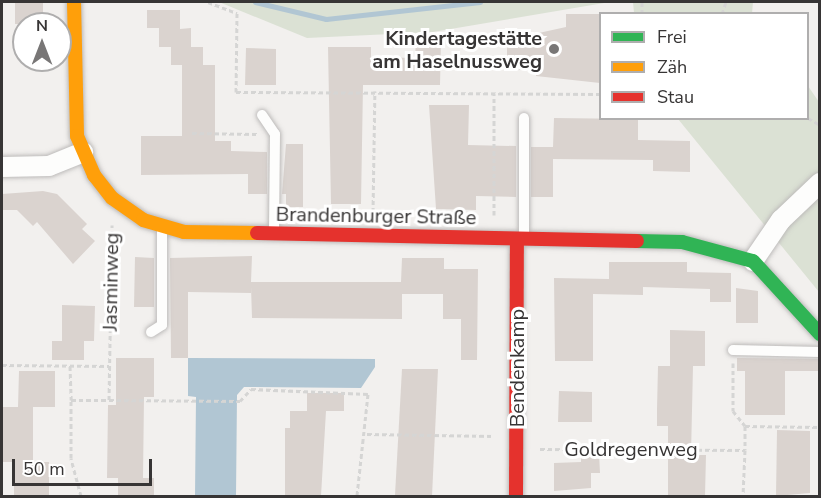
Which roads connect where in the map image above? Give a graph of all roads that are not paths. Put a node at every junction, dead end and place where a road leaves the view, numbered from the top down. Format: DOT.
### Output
graph roads {
  1 [pos="74,2"];
  2 [pos="262,115"];
  3 [pos="524,118"];
  4 [pos="82,152"];
  5 [pos="2,167"];
  6 [pos="819,183"];
  7 [pos="162,227"];
  8 [pos="274,232"];
  9 [pos="521,239"];
  10 [pos="753,261"];
  11 [pos="151,332"];
  12 [pos="819,334"];
  13 [pos="733,350"];
  14 [pos="819,352"];
  15 [pos="516,496"];
  1 -- 4 [label="street, Brandenburger Straße"];
  2 -- 8 [label="lane"];
  3 -- 9 [label="lane"];
  4 -- 5 [label="street"];
  4 -- 7 [label="street, Brandenburger Straße"];
  6 -- 10 [label="street"];
  7 -- 8 [label="street, Brandenburger Straße"];
  7 -- 11 [label="lane"];
  8 -- 9 [label="street, Brandenburger Straße"];
  9 -- 10 [label="street, Brandenburger Straße"];
  9 -- 15 [label="street, Bendenkamp"];
  10 -- 12 [label="street"];
  13 -- 14 [label="lane"];
}
